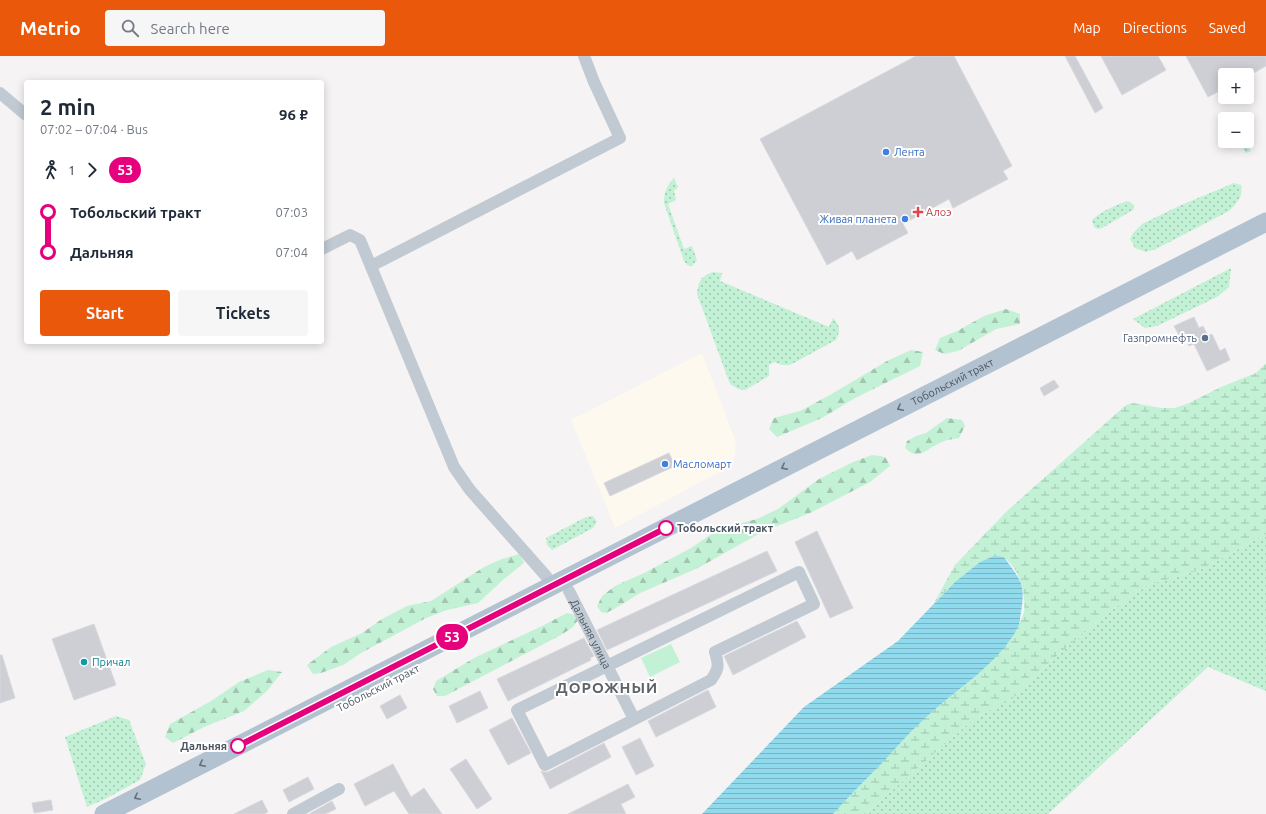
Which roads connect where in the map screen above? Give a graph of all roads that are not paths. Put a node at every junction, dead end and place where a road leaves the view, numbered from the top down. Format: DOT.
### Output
graph roads {
  1 [pos="584,56"];
  2 [pos="0,93"];
  3 [pos="24,113"];
  4 [pos="1266,222"];
  5 [pos="1266,236"];
  6 [pos="324,248"];
  7 [pos="371,266"];
  8 [pos="560,589"];
  9 [pos="606,666"];
  10 [pos="634,718"];
  11 [pos="302,720"];
  12 [pos="339,789"];
  13 [pos="104,814"];
  14 [pos="131,814"];
  15 [pos="293,814"];
  1 -- 7 [label="street"];
  2 -- 3 [label="street"];
  4 -- 8 [label="main road, Тобольский тракт, one-way"];
  5 -- 8 [label="main road, Тобольский тракт"];
  6 -- 7 [label="street, Дальняя улица"];
  7 -- 8 [label="street, Дальняя улица"];
  8 -- 9 [label="street, Дальняя улица"];
  8 -- 11 [label="main road, Тобольский тракт"];
  9 -- 10 [label="street, Дальняя улица"];
  9 -- 10 [label="street"];
  9 -- 10 [label="street"];
  11 -- 13 [label="main road, Тобольский тракт, one-way"];
  11 -- 14 [label="main road, Тобольский тракт"];
  12 -- 15 [label="street"];
}
